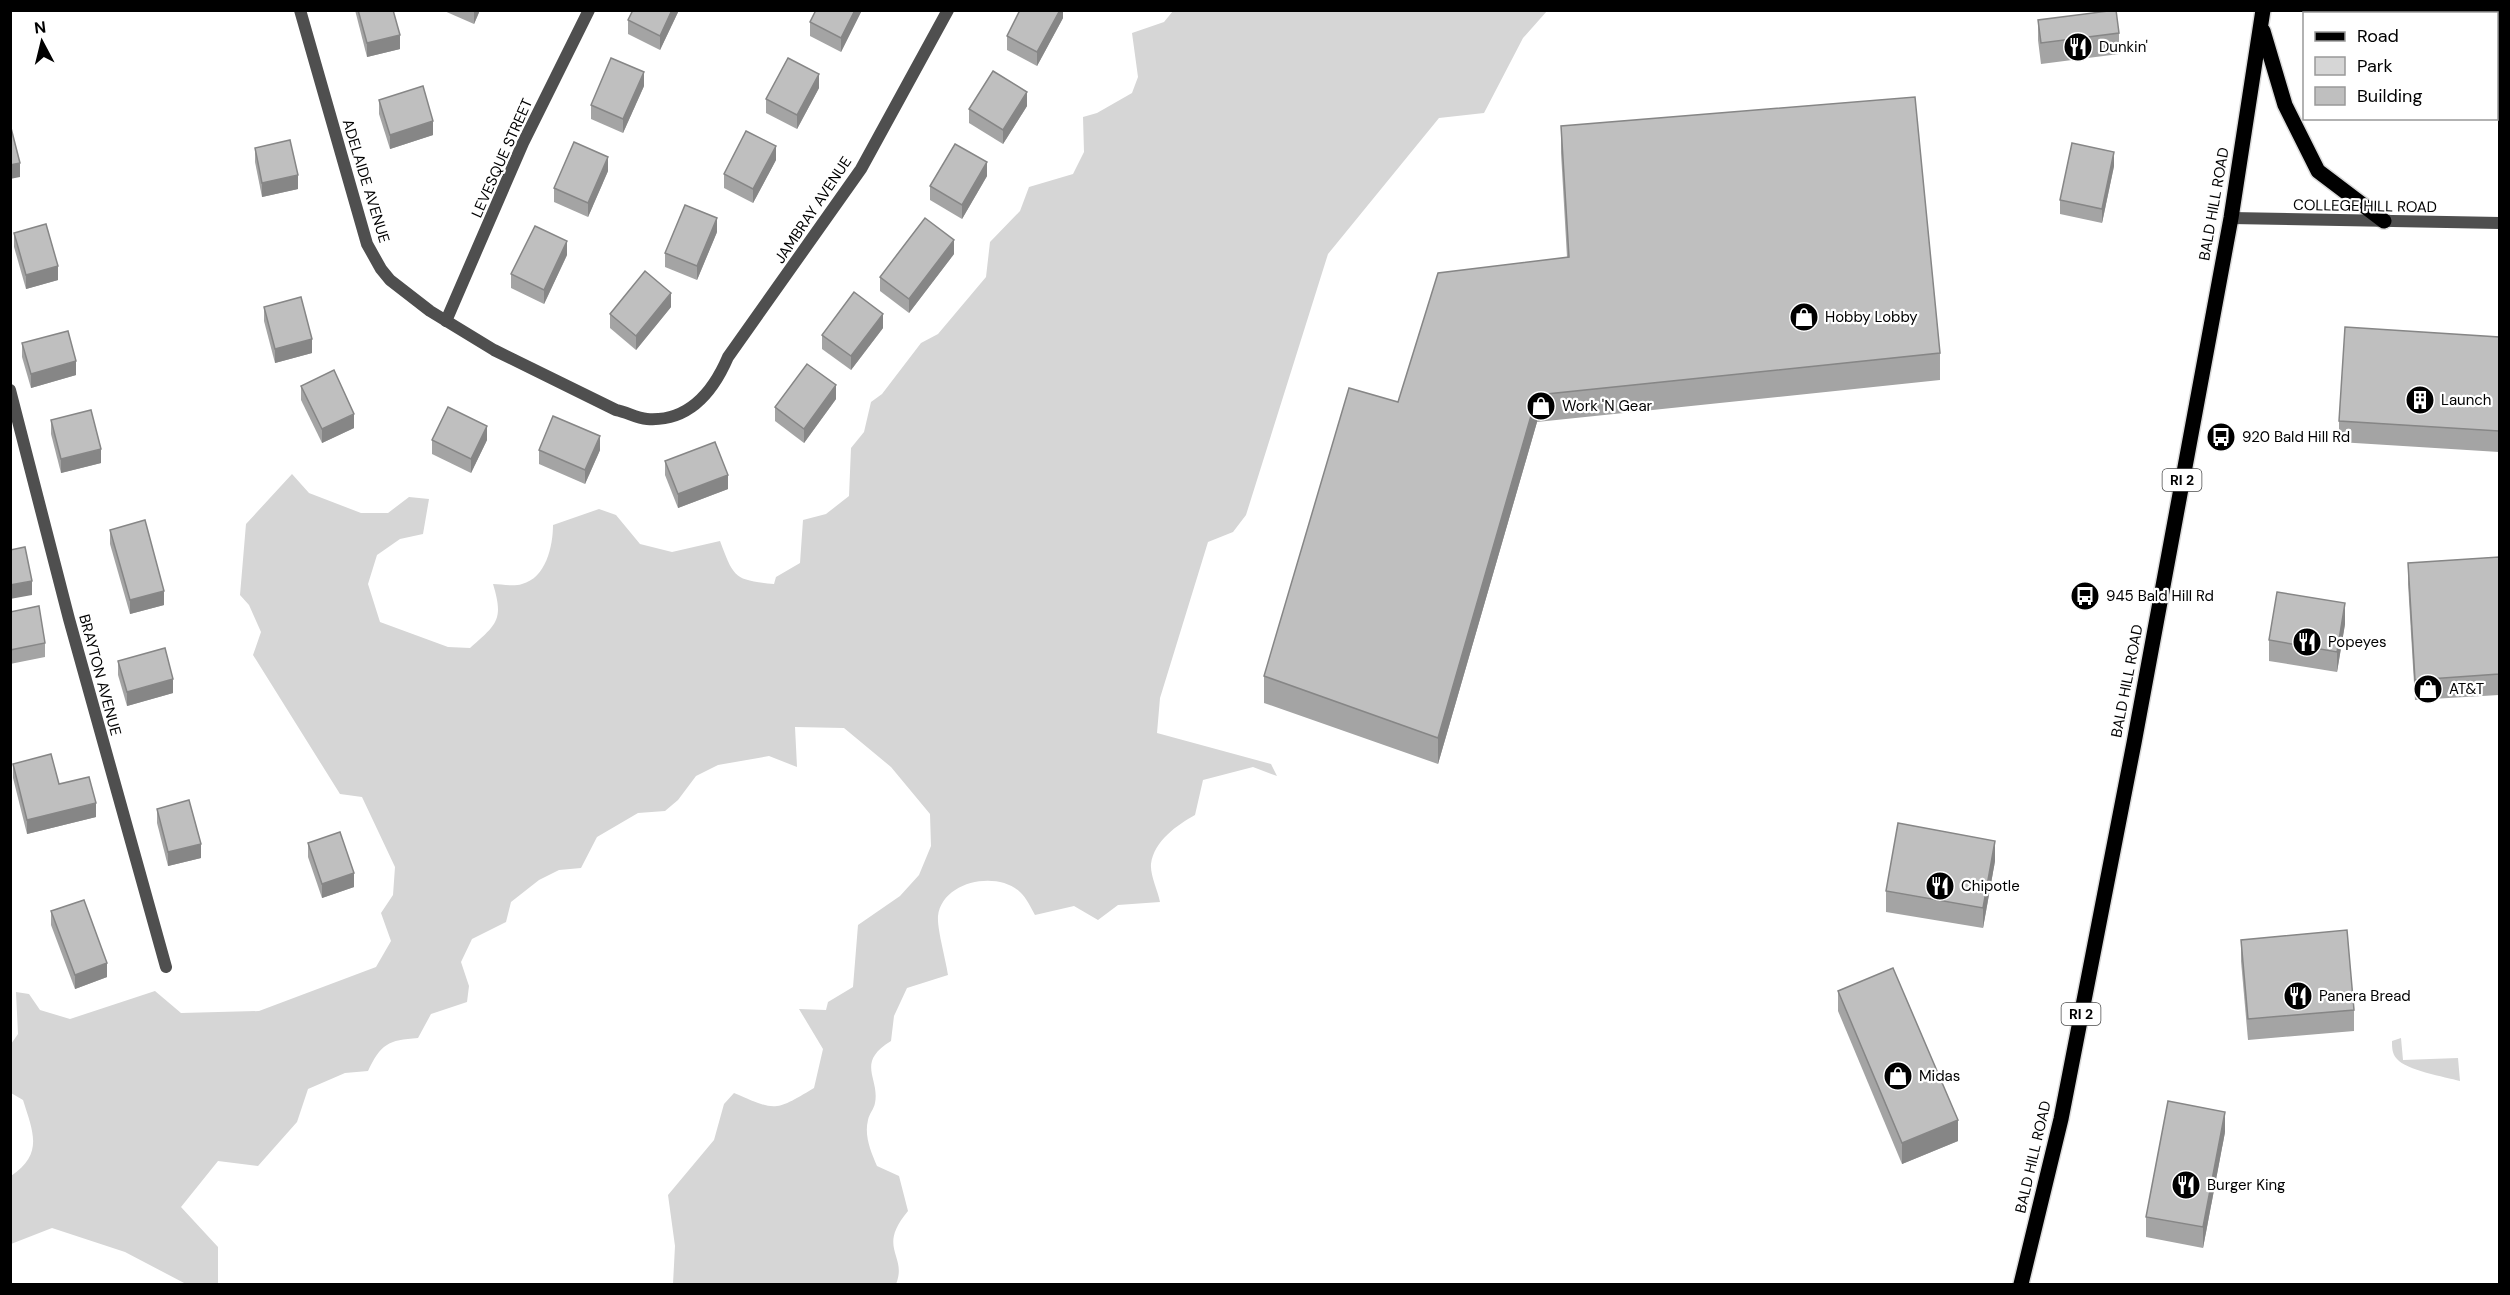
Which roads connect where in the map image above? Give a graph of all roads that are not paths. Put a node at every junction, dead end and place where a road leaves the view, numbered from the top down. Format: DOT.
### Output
graph roads {
  1 [pos="300,10"];
  2 [pos="589,10"];
  3 [pos="948,10"];
  4 [pos="2262,18"];
  5 [pos="2231,218"];
  6 [pos="2384,221"];
  7 [pos="2499,224"];
  8 [pos="446,321"];
  9 [pos="10,390"];
  10 [pos="683,411"];
  11 [pos="166,968"];
  12 [pos="2020,1284"];
  1 -- 8 [label="street, ADELAIDE AVENUE"];
  2 -- 8 [label="street, LEVESQUE STREET"];
  3 -- 10 [label="street, JAMBRAY AVENUE"];
  4 -- 5 [label="main road, BALD HILL ROAD / RI 2"];
  4 -- 6 [label="main road"];
  5 -- 6 [label="street, COLLEGE HILL ROAD"];
  5 -- 12 [label="main road, BALD HILL ROAD / RI 2"];
  6 -- 7 [label="street, COLLEGE HILL ROAD"];
  8 -- 10 [label="street, ADELAIDE AVENUE"];
  9 -- 11 [label="street, BRAYTON AVENUE"];
}
